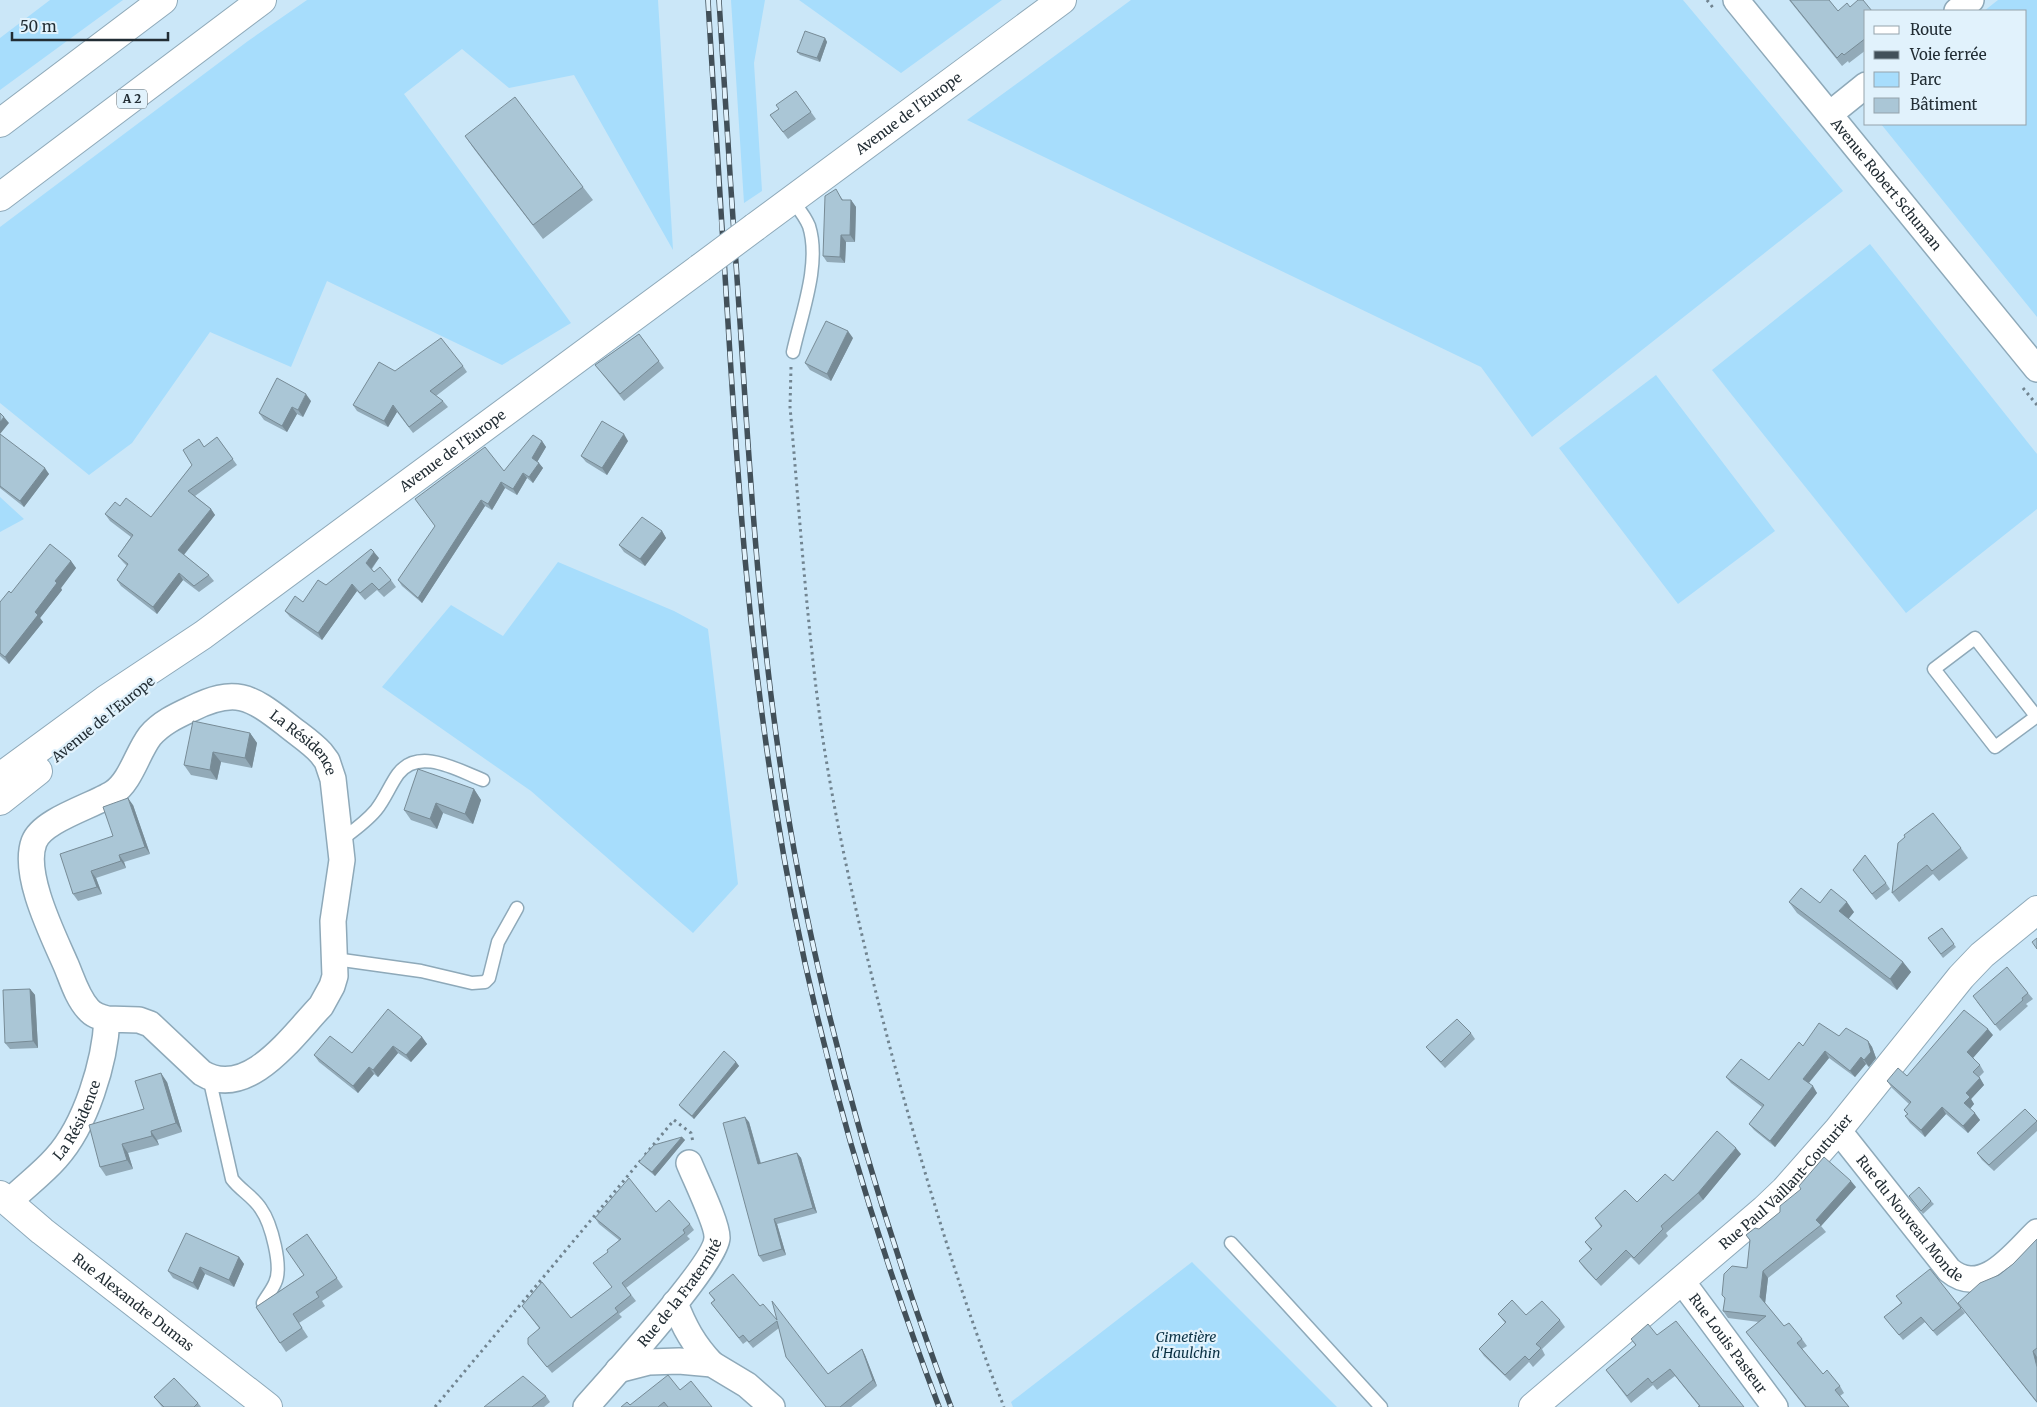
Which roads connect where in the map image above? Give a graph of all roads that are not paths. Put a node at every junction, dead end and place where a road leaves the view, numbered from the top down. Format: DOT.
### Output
graph roads {
  1 [pos="164,0"];
  2 [pos="262,0"];
  3 [pos="1062,0"];
  4 [pos="1736,0"];
  5 [pos="1971,0"];
  6 [pos="1959,10"];
  7 [pos="1864,87"];
  8 [pos="1830,114"];
  9 [pos="0,123"];
  10 [pos="0,197"];
  11 [pos="792,200"];
  12 [pos="793,352"];
  13 [pos="2037,369"];
  14 [pos="203,635"];
  15 [pos="2036,716"];
  16 [pos="0,777"];
  17 [pos="483,780"];
  18 [pos="0,801"];
  19 [pos="341,840"];
  20 [pos="517,908"];
  21 [pos="2037,910"];
  22 [pos="2037,920"];
  23 [pos="2011,932"];
  24 [pos="335,959"];
  25 [pos="107,1019"];
  26 [pos="209,1077"];
  27 [pos="1838,1130"];
  28 [pos="689,1163"];
  29 [pos="4,1199"];
  30 [pos="2037,1232"];
  31 [pos="1230,1243"];
  32 [pos="1681,1280"];
  33 [pos="263,1303"];
  34 [pos="675,1303"];
  35 [pos="712,1364"];
  36 [pos="618,1370"];
  37 [pos="268,1407"];
  38 [pos="586,1407"];
  39 [pos="772,1407"];
  40 [pos="1381,1407"];
  41 [pos="1533,1407"];
  42 [pos="1775,1407"];
  1 -- 9 [label="main road"];
  2 -- 10 [label="main road, A 2"];
  3 -- 11 [label="main road, Avenue de l'Europe"];
  4 -- 8 [label="street, Avenue Robert Schuman"];
  5 -- 6 [label="street"];
  7 -- 8 [label="street"];
  8 -- 13 [label="street, Avenue Robert Schuman"];
  11 -- 12 [label="lane"];
  11 -- 14 [label="main road, Avenue de l'Europe, bridge"];
  14 -- 16 [label="main road, Avenue de l'Europe"];
  14 -- 18 [label="main road, Avenue de l'Europe"];
  15 -- 15 [label="lane"];
  17 -- 19 [label="lane"];
  19 -- 24 [label="street, La Résidence"];
  19 -- 25 [label="street, La Résidence"];
  20 -- 24 [label="lane"];
  21 -- 23 [label="main road, Rue Paul Vaillant-Couturier"];
  22 -- 23 [label="main road, Rue Paul Vaillant-Couturier"];
  23 -- 27 [label="main road, Rue Paul Vaillant-Couturier"];
  24 -- 26 [label="street, La Résidence"];
  25 -- 26 [label="street, La Résidence"];
  25 -- 29 [label="street, La Résidence"];
  26 -- 33 [label="lane"];
  27 -- 30 [label="street, Rue du Nouveau Monde"];
  27 -- 32 [label="main road, Rue Paul Vaillant-Couturier"];
  28 -- 34 [label="street, Rue de la Fraternité"];
  29 -- 37 [label="main road, Rue Alexandre Dumas"];
  31 -- 40 [label="lane"];
  32 -- 41 [label="main road, Rue Paul Vaillant-Couturier"];
  32 -- 42 [label="street, Rue Louis Pasteur"];
  34 -- 35 [label="street"];
  34 -- 36 [label="street, Rue de la Fraternité"];
  35 -- 36 [label="street"];
  35 -- 39 [label="street"];
  36 -- 38 [label="street, Rue de la Fraternité"];
}
